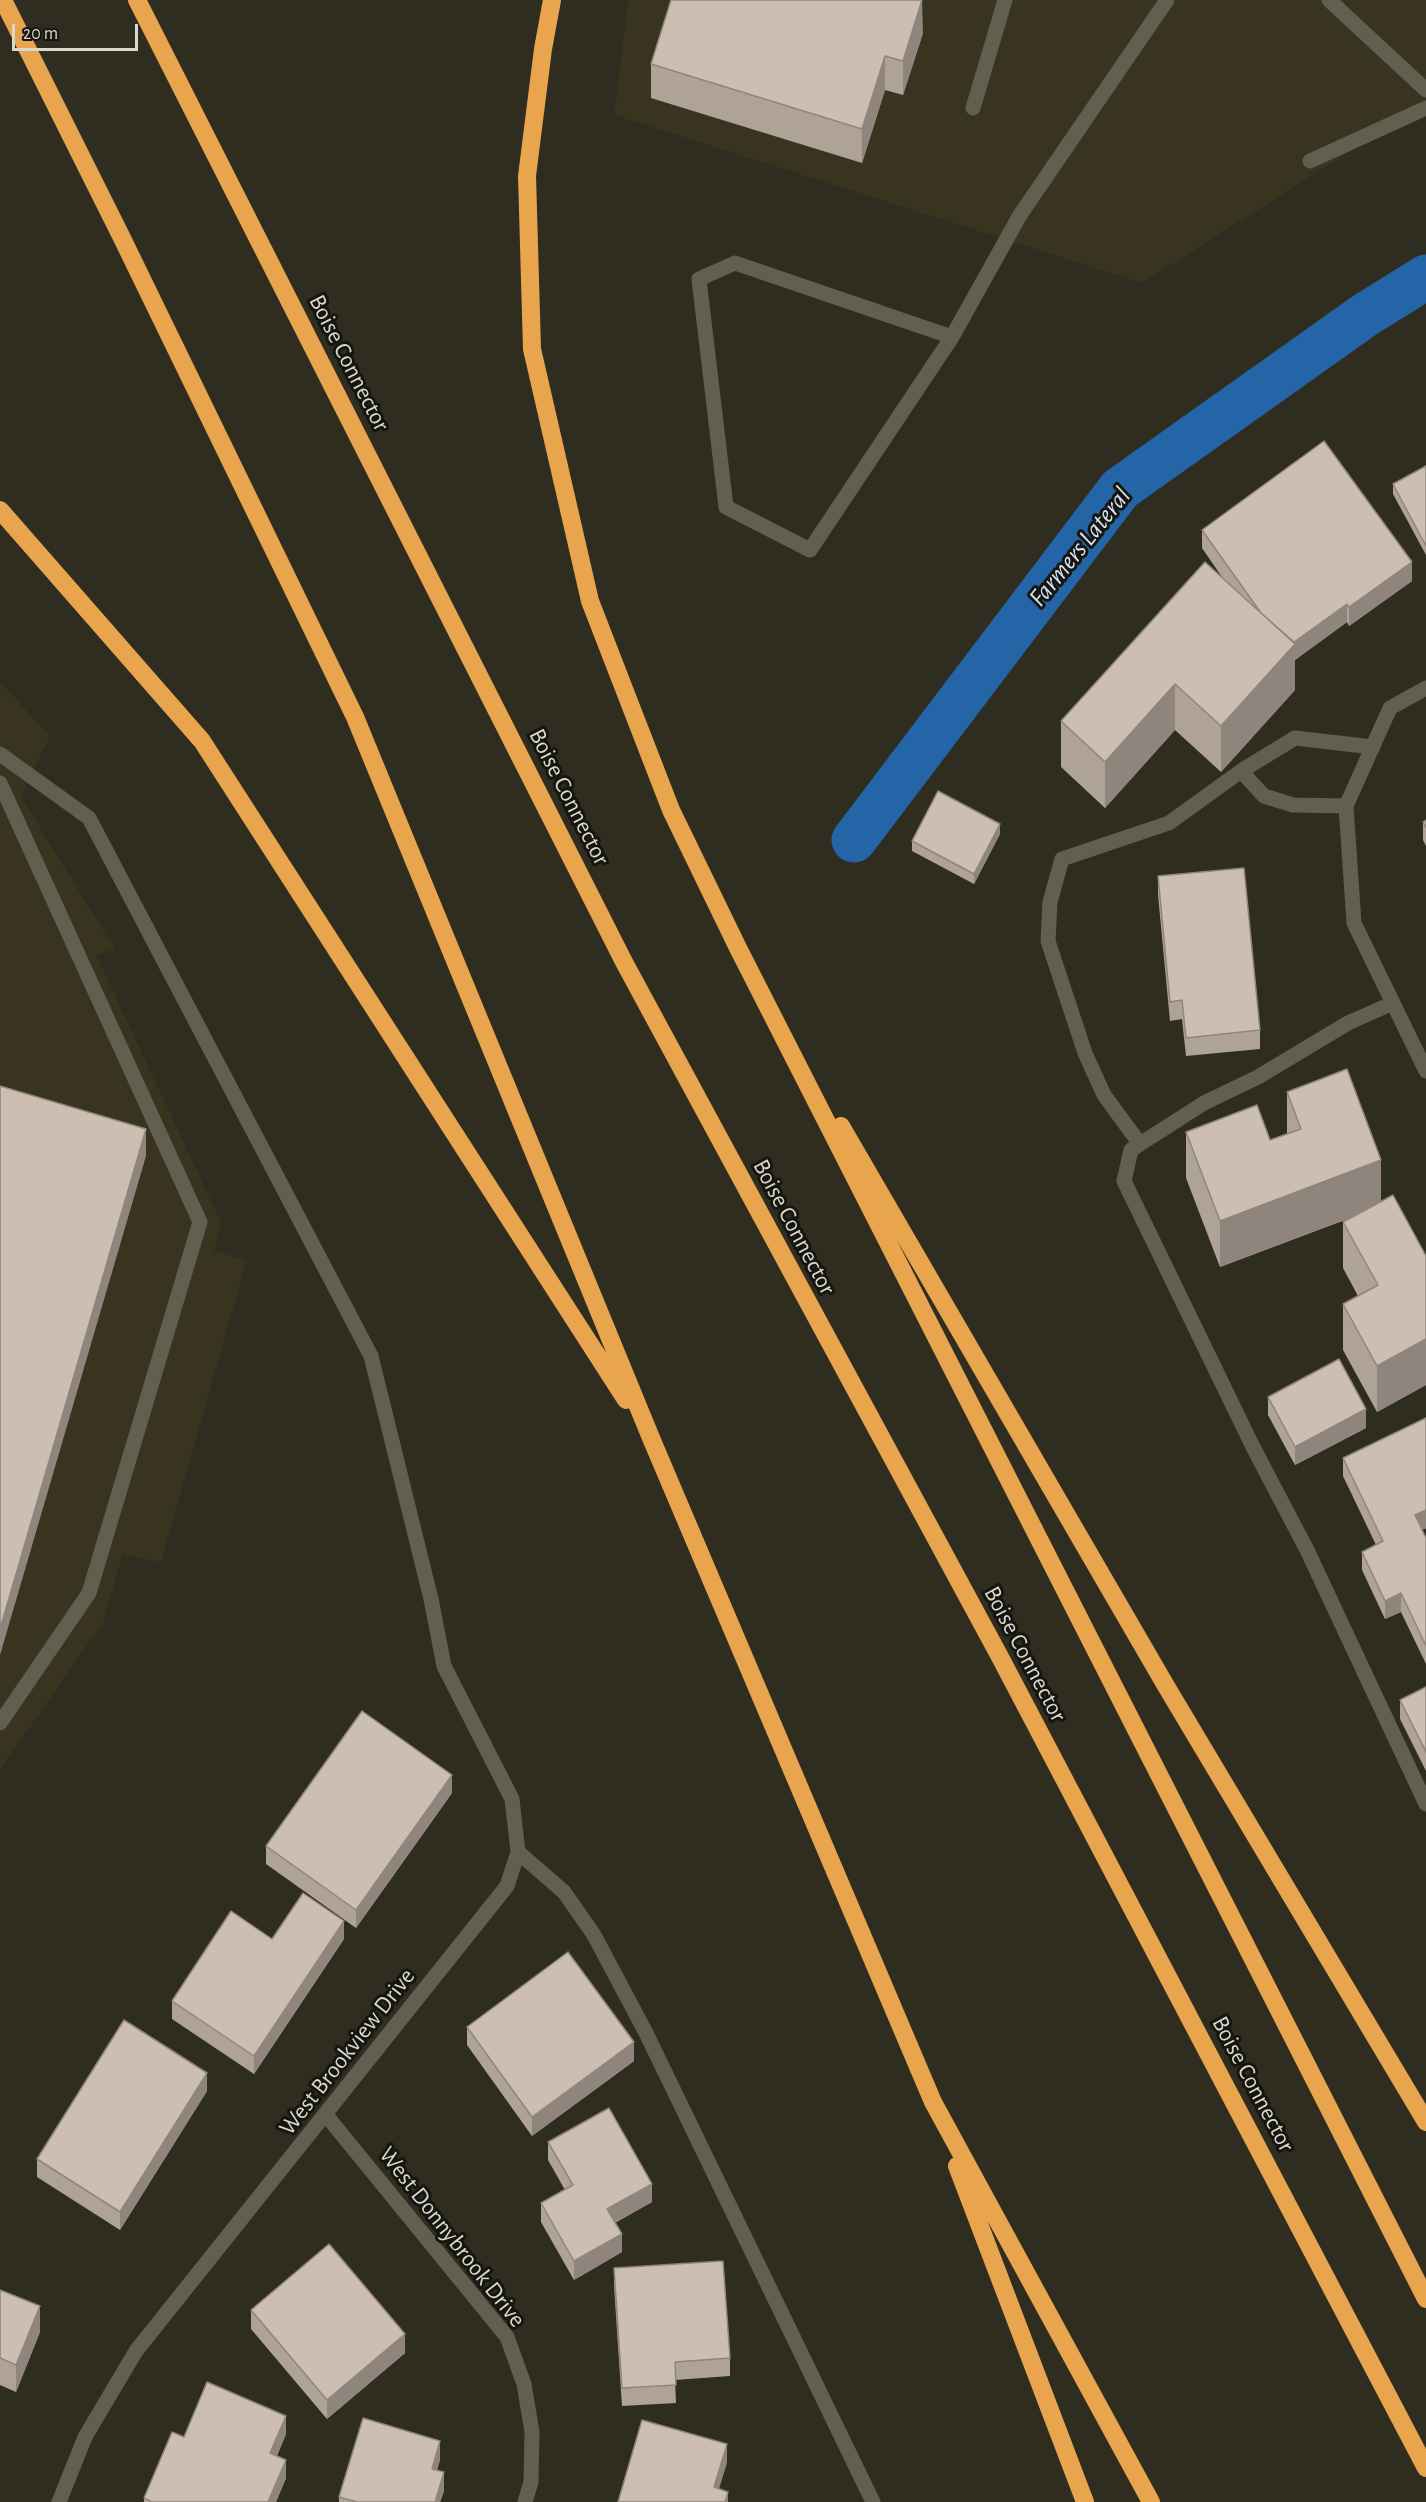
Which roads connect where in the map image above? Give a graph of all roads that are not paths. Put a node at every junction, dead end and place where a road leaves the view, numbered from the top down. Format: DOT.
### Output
graph roads {
  1 [pos="3,0"];
  2 [pos="137,0"];
  3 [pos="552,0"];
  4 [pos="1005,0"];
  5 [pos="1167,0"];
  6 [pos="1329,0"];
  7 [pos="1426,90"];
  8 [pos="973,108"];
  9 [pos="1426,108"];
  10 [pos="1310,161"];
  11 [pos="952,337"];
  12 [pos="0,510"];
  13 [pos="1426,688"];
  14 [pos="1373,747"];
  15 [pos="0,754"];
  16 [pos="1241,771"];
  17 [pos="0,783"];
  18 [pos="1346,806"];
  19 [pos="738,948"];
  20 [pos="1393,1003"];
  21 [pos="1426,1071"];
  22 [pos="1140,1144"];
  23 [pos="651,1438"];
  24 [pos="0,1723"];
  25 [pos="1426,1804"];
  26 [pos="518,1852"];
  27 [pos="933,2102"];
  28 [pos="326,2115"];
  29 [pos="1426,2122"];
  30 [pos="1426,2299"];
  31 [pos="1426,2468"];
  32 [pos="59,2502"];
  33 [pos="525,2502"];
  34 [pos="873,2502"];
  35 [pos="1084,2502"];
  36 [pos="1151,2502"];
  1 -- 23 [label="highway"];
  2 -- 31 [label="highway, Boise Connector"];
  3 -- 19 [label="highway"];
  4 -- 8 [label="street"];
  5 -- 11 [label="street"];
  6 -- 7 [label="street"];
  9 -- 10 [label="street"];
  11 -- 11 [label="street"];
  12 -- 23 [label="highway"];
  13 -- 14 [label="street"];
  14 -- 16 [label="street"];
  14 -- 18 [label="street"];
  15 -- 26 [label="street, West Brookview Drive"];
  16 -- 18 [label="street"];
  16 -- 22 [label="street"];
  17 -- 24 [label="street"];
  18 -- 20 [label="street"];
  19 -- 29 [label="highway"];
  19 -- 30 [label="highway"];
  20 -- 21 [label="street"];
  20 -- 22 [label="street"];
  22 -- 25 [label="street"];
  23 -- 27 [label="highway"];
  26 -- 28 [label="street, West Brookview Drive"];
  26 -- 34 [label="street"];
  27 -- 35 [label="highway"];
  27 -- 36 [label="highway"];
  28 -- 32 [label="street, West Brookview Drive"];
  28 -- 33 [label="street, West Donnybrook Drive"];
}
